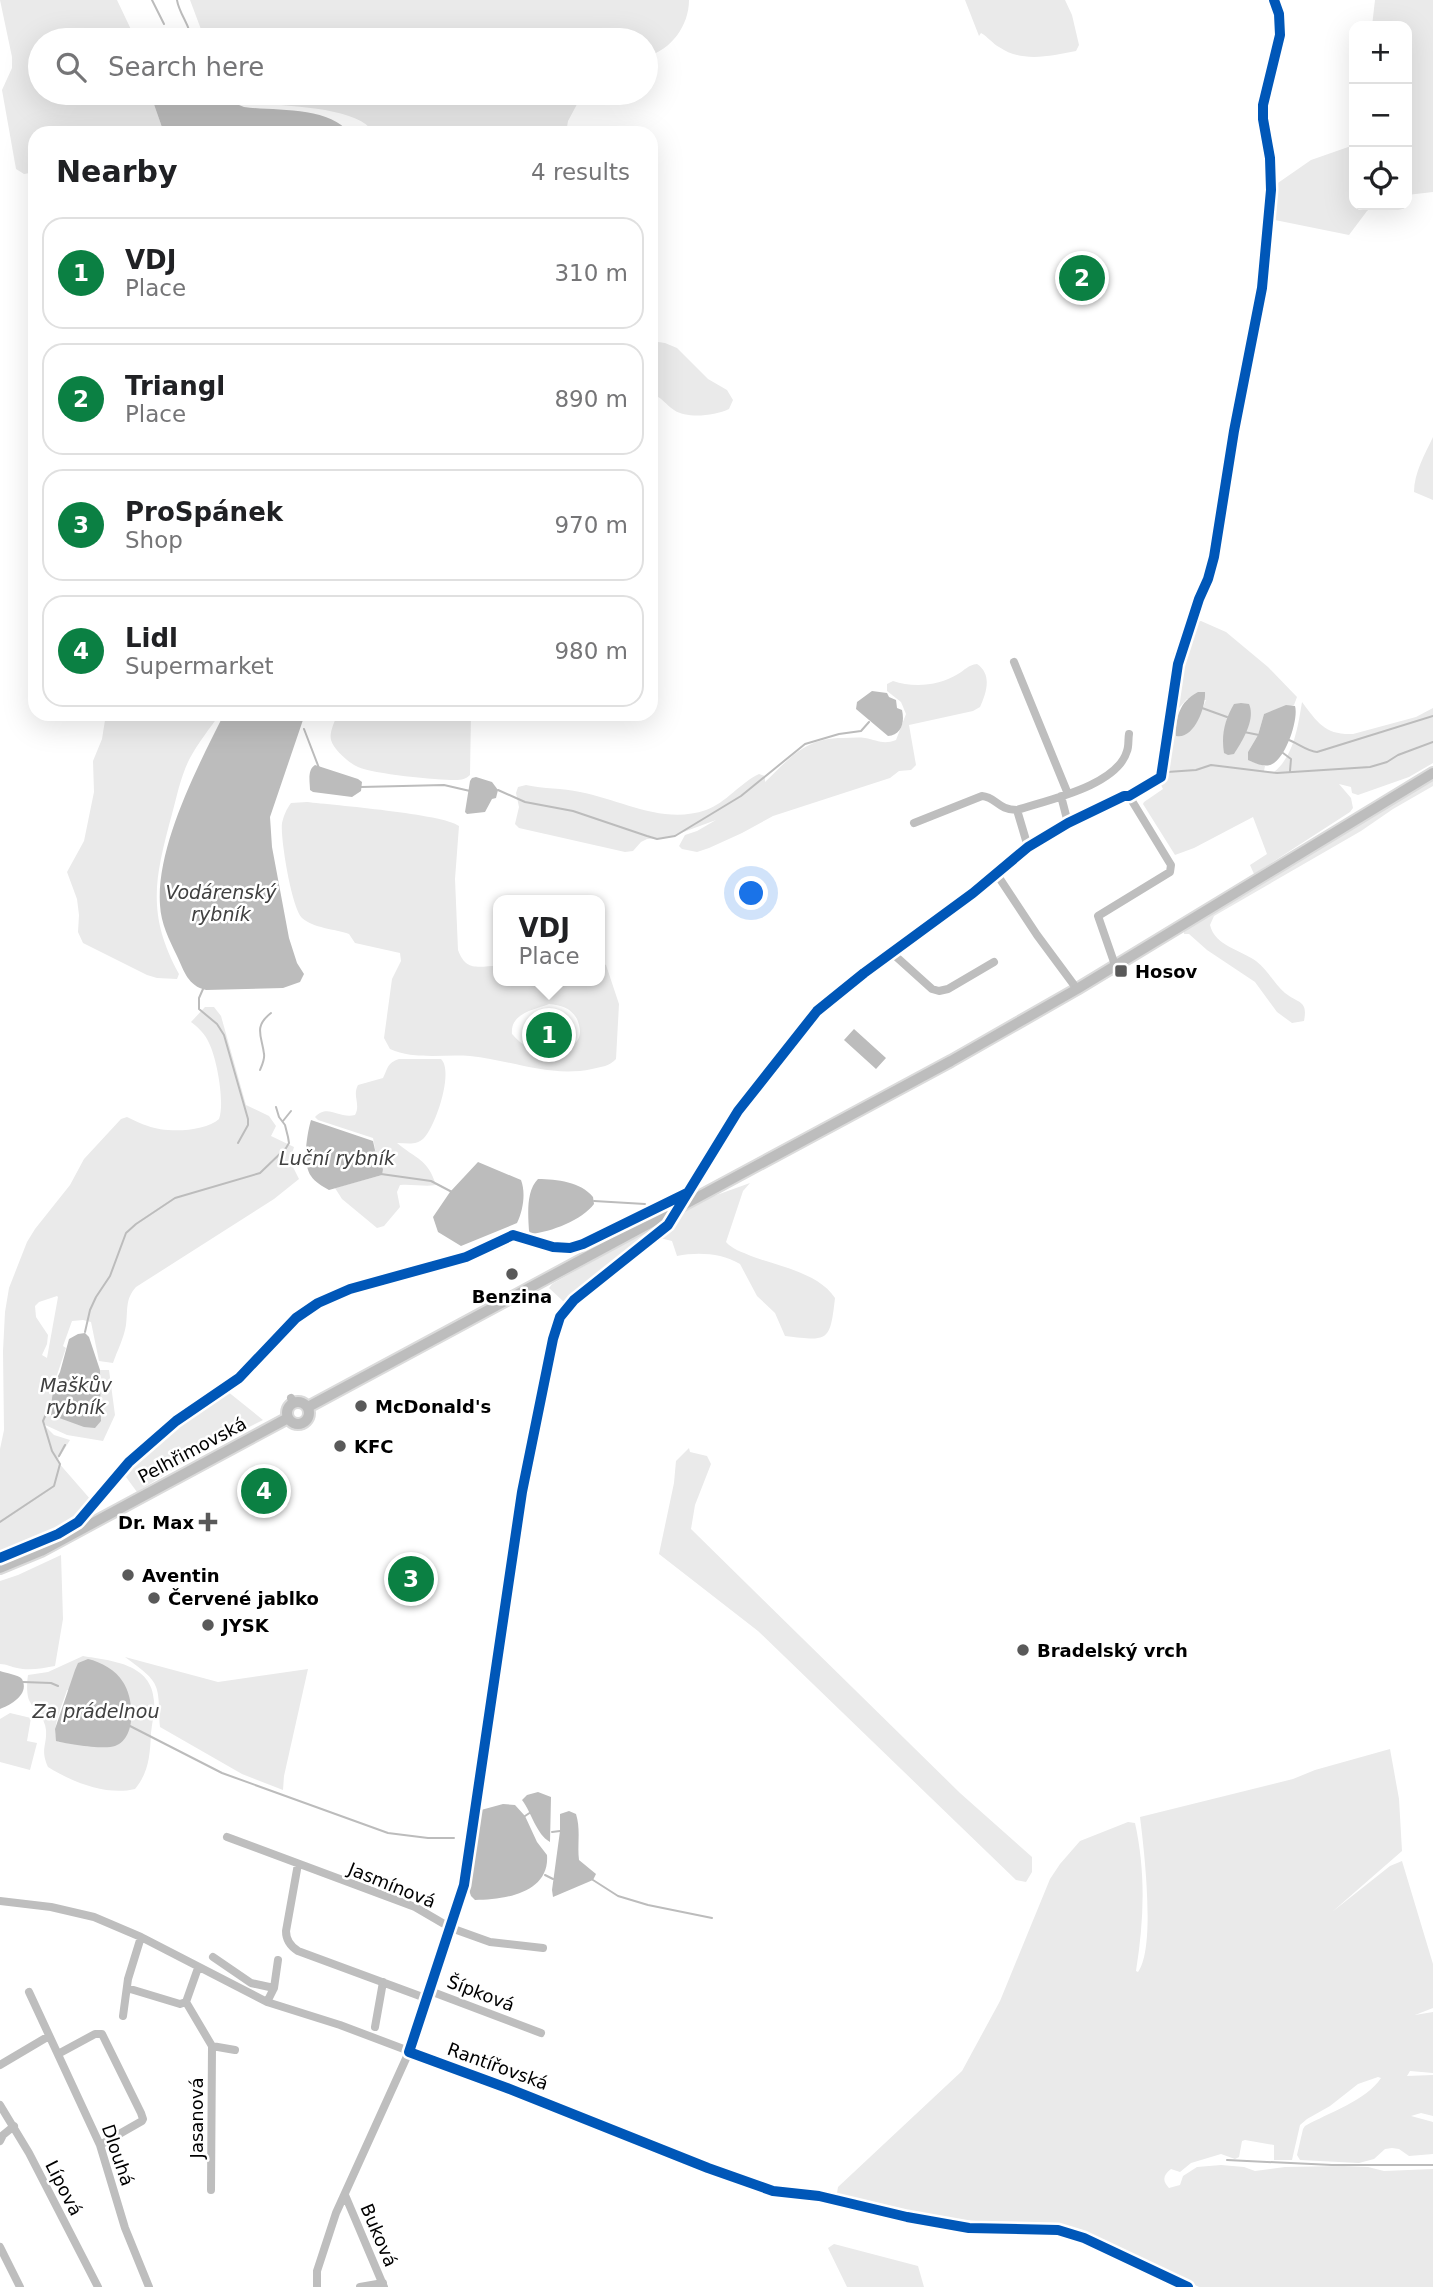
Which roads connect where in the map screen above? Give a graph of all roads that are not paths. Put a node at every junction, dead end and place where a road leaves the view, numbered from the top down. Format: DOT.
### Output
graph roads {
  1 [pos="1014,662"];
  2 [pos="1129,734"];
  3 [pos="1433,773"];
  4 [pos="1065,795"];
  5 [pos="1017,810"];
  6 [pos="914,823"];
  7 [pos="1068,823"];
  8 [pos="1028,847"];
  9 [pos="996,873"];
  10 [pos="892,953"];
  11 [pos="994,962"];
  12 [pos="1115,965"];
  13 [pos="1077,989"];
  14 [pos="680,1207"];
  15 [pos="308,1407"];
  16 [pos="288,1418"];
  17 [pos="0,1568"];
  18 [pos="227,1837"];
  19 [pos="298,1864"];
  20 [pos="0,1901"];
  21 [pos="451,1928"];
  22 [pos="141,1937"];
  23 [pos="543,1948"];
  24 [pos="213,1956"];
  25 [pos="278,1960"];
  26 [pos="198,1968"];
  27 [pos="383,1982"];
  28 [pos="127,1988"];
  29 [pos="274,1988"];
  30 [pos="29,1992"];
  31 [pos="429,1995"];
  32 [pos="186,2002"];
  33 [pos="267,2002"];
  34 [pos="123,2016"];
  35 [pos="375,2026"];
  36 [pos="541,2033"];
  37 [pos="50,2036"];
  38 [pos="212,2046"];
  39 [pos="235,2050"];
  40 [pos="409,2052"];
  41 [pos="58,2054"];
  42 [pos="0,2065"];
  43 [pos="0,2105"];
  44 [pos="13,2126"];
  45 [pos="0,2141"];
  46 [pos="100,2145"];
  47 [pos="211,2190"];
  48 [pos="345,2195"];
  49 [pos="0,2248"];
  50 [pos="383,2285"];
  51 [pos="20,2287"];
  52 [pos="98,2287"];
  53 [pos="149,2287"];
  54 [pos="317,2287"];
  55 [pos="360,2287"];
  56 [pos="1188,2287"];
  1 -- 4 [label="street"];
  2 -- 4 [label="street"];
  3 -- 12 [label="main road"];
  4 -- 5 [label="street"];
  4 -- 7 [label="street"];
  5 -- 6 [label="street"];
  5 -- 8 [label="street"];
  7 -- 8 [label="street"];
  7 -- 12 [label="street"];
  8 -- 9 [label="street"];
  9 -- 10 [label="street"];
  9 -- 13 [label="street"];
  10 -- 11 [label="street"];
  10 -- 14 [label="street"];
  12 -- 13 [label="main road"];
  13 -- 14 [label="main road"];
  14 -- 15 [label="main road"];
  14 -- 21 [label="street"];
  15 -- 16 [label="main road"];
  15 -- 16 [label="main road"];
  16 -- 17 [label="main road, Pelhřimovská"];
  18 -- 19 [label="street, Jasmínová"];
  19 -- 21 [label="street, Jasmínová"];
  19 -- 27 [label="street"];
  20 -- 22 [label="street, Rantířovská"];
  21 -- 23 [label="street"];
  21 -- 31 [label="street, Jasmínová"];
  22 -- 26 [label="street, Rantířovská"];
  22 -- 28 [label="street"];
  24 -- 29 [label="street"];
  25 -- 29 [label="street"];
  26 -- 32 [label="street"];
  26 -- 33 [label="street, Rantířovská"];
  27 -- 31 [label="street"];
  27 -- 35 [label="street"];
  28 -- 32 [label="street"];
  28 -- 34 [label="street"];
  29 -- 33 [label="street"];
  30 -- 37 [label="street, Dlouhá"];
  31 -- 36 [label="street, Šípková"];
  31 -- 40 [label="street, Šípková"];
  32 -- 38 [label="street"];
  33 -- 40 [label="street, Rantířovská"];
  37 -- 41 [label="street, Dlouhá"];
  37 -- 42 [label="street"];
  38 -- 39 [label="street"];
  38 -- 47 [label="street, Jasanová"];
  40 -- 48 [label="street, Šípková"];
  40 -- 56 [label="street, Rantířovská"];
  41 -- 46 [label="street, Dlouhá"];
  41 -- 46 [label="street"];
  43 -- 44 [label="street, Lípová"];
  44 -- 45 [label="street"];
  44 -- 52 [label="street, Lípová"];
  46 -- 53 [label="street, Dlouhá"];
  48 -- 50 [label="street, Buková"];
  48 -- 54 [label="street, Šípková"];
  49 -- 51 [label="street"];
  50 -- 55 [label="street"];
}
